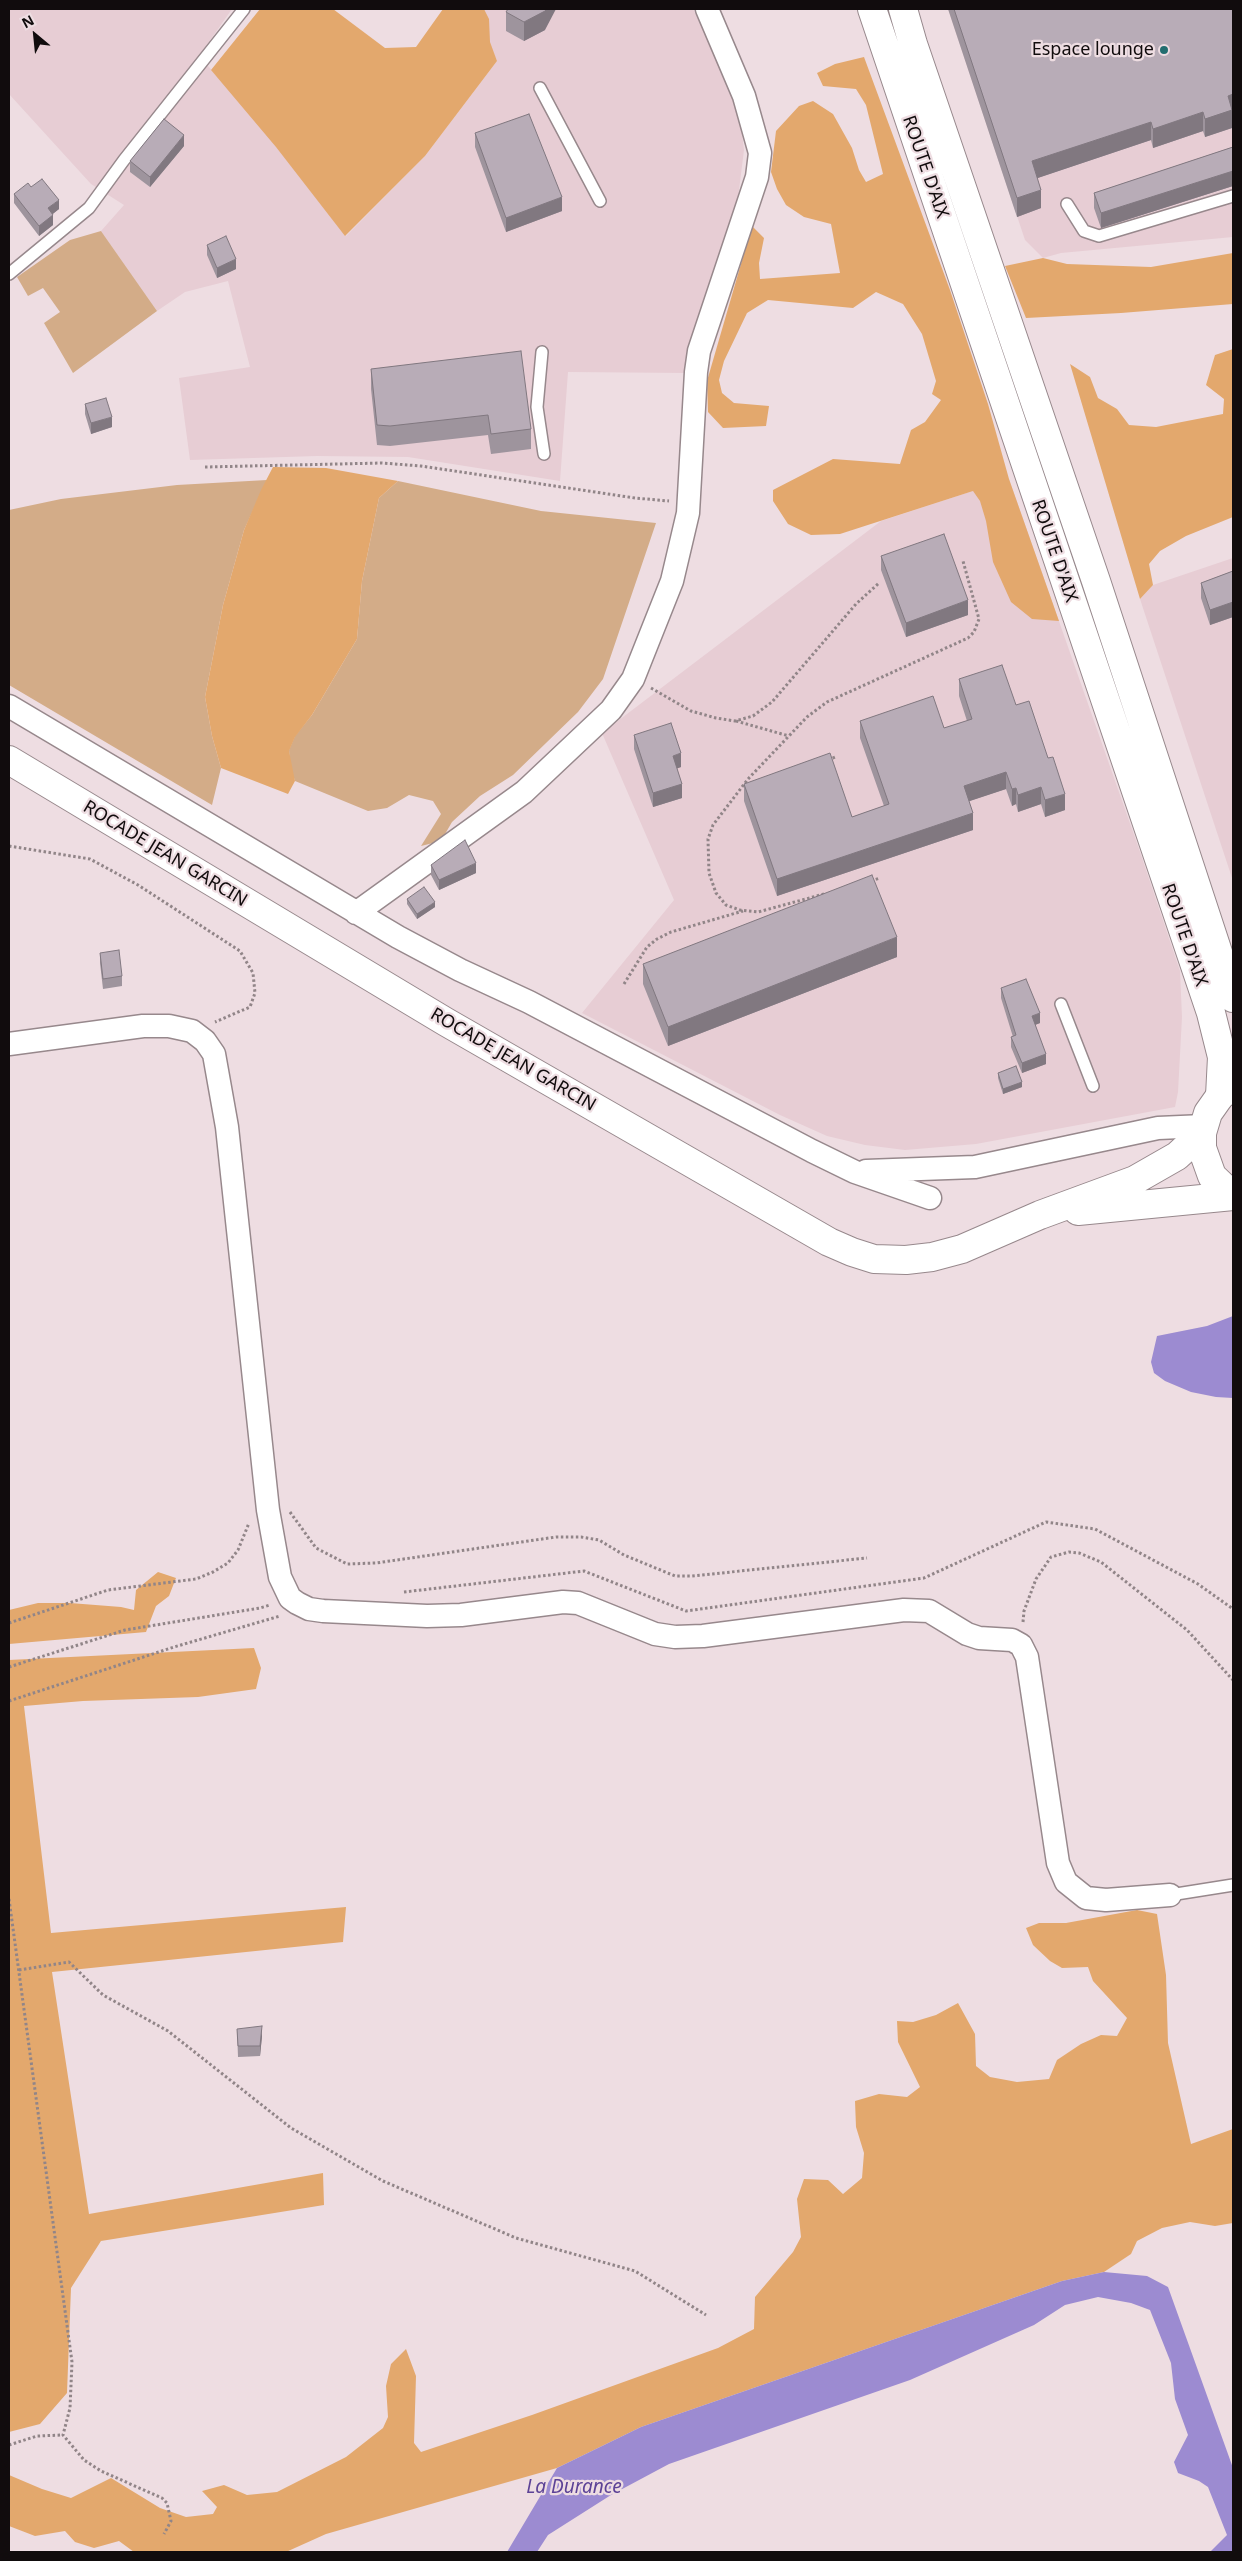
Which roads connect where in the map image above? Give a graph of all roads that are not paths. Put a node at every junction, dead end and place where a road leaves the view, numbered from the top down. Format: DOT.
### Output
graph roads {
  1 [pos="244,9"];
  2 [pos="707,9"];
  3 [pos="872,9"];
  4 [pos="903,9"];
  5 [pos="540,88"];
  6 [pos="1233,196"];
  7 [pos="600,201"];
  8 [pos="1066,204"];
  9 [pos="9,274"];
  10 [pos="542,352"];
  11 [pos="544,454"];
  12 [pos="9,706"];
  13 [pos="9,760"];
  14 [pos="356,913"];
  15 [pos="1233,998"];
  16 [pos="1061,1004"];
  17 [pos="9,1044"];
  18 [pos="1093,1086"];
  19 [pos="1227,1090"];
  20 [pos="1203,1129"];
  21 [pos="855,1172"];
  22 [pos="1233,1196"];
  23 [pos="930,1198"];
  24 [pos="1040,1214"];
  25 [pos="1233,1886"];
  26 [pos="1170,1895"];
  1 -- 9 [label="lane"];
  2 -- 14 [label="street"];
  3 -- 19 [label="main road, ROUTE D'AIX"];
  4 -- 15 [label="main road, ROUTE D'AIX"];
  5 -- 7 [label="lane"];
  6 -- 8 [label="lane"];
  10 -- 11 [label="lane"];
  12 -- 14 [label="street"];
  13 -- 24 [label="main road, ROCADE JEAN GARCIN"];
  14 -- 21 [label="street"];
  16 -- 18 [label="lane"];
  17 -- 26 [label="street"];
  19 -- 20 [label="main road"];
  20 -- 21 [label="street"];
  20 -- 22 [label="main road"];
  20 -- 24 [label="main road, ROCADE JEAN GARCIN"];
  21 -- 23 [label="street"];
  22 -- 24 [label="main road, ROCADE JEAN GARCIN"];
  25 -- 26 [label="lane"];
}
